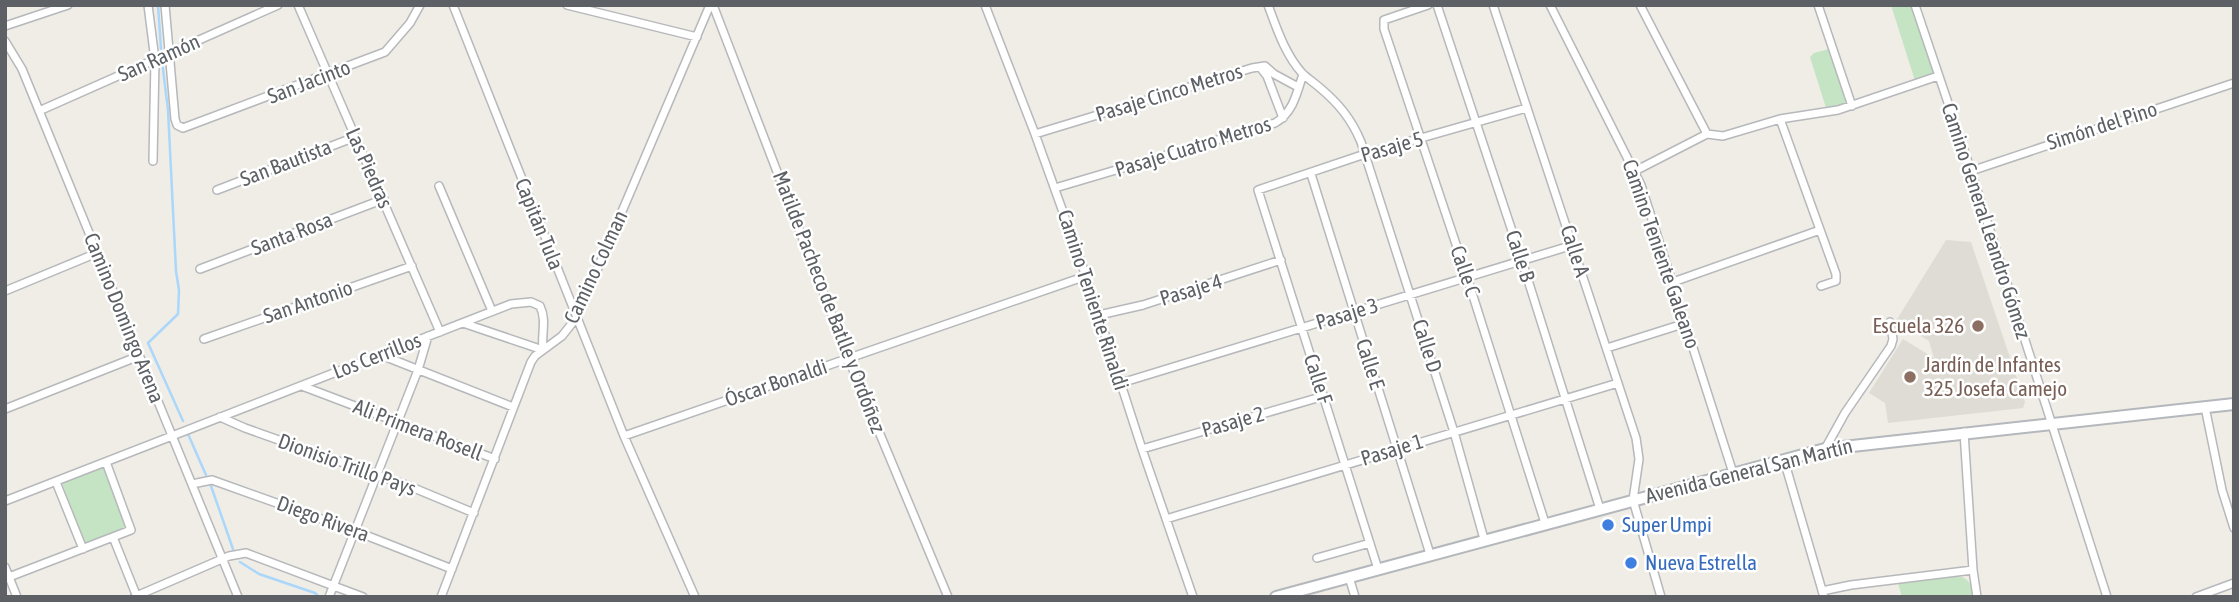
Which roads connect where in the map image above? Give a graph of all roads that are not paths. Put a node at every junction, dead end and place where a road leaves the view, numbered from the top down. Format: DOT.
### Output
graph roads {
  1 [pos="68,5"];
  2 [pos="148,5"];
  3 [pos="166,5"];
  4 [pos="278,5"];
  5 [pos="298,5"];
  6 [pos="420,5"];
  7 [pos="453,5"];
  8 [pos="567,5"];
  9 [pos="712,5"];
  10 [pos="985,5"];
  11 [pos="1268,5"];
  12 [pos="1429,5"];
  13 [pos="1437,5"];
  14 [pos="1493,5"];
  15 [pos="1550,5"];
  16 [pos="1640,5"];
  17 [pos="1818,5"];
  18 [pos="1915,5"];
  19 [pos="591,9"];
  20 [pos="5,26"];
  21 [pos="697,37"];
  22 [pos="5,41"];
  23 [pos="170,54"];
  24 [pos="155,60"];
  25 [pos="1260,67"];
  26 [pos="1303,74"];
  27 [pos="327,75"];
  28 [pos="1938,76"];
  29 [pos="2234,83"];
  30 [pos="1298,87"];
  31 [pos="1852,106"];
  32 [pos="1526,108"];
  33 [pos="39,111"];
  34 [pos="1283,118"];
  35 [pos="1780,119"];
  36 [pos="1476,122"];
  37 [pos="1035,134"];
  38 [pos="1707,134"];
  39 [pos="355,137"];
  40 [pos="1420,139"];
  41 [pos="1365,154"];
  42 [pos="153,160"];
  43 [pos="1635,171"];
  44 [pos="1971,171"];
  45 [pos="1311,174"];
  46 [pos="439,186"];
  47 [pos="1055,188"];
  48 [pos="217,190"];
  49 [pos="1258,190"];
  50 [pos="384,199"];
  51 [pos="1820,230"];
  52 [pos="1573,245"];
  53 [pos="97,253"];
  54 [pos="1281,260"];
  55 [pos="1522,261"];
  56 [pos="412,266"];
  57 [pos="200,269"];
  58 [pos="1086,276"];
  59 [pos="1468,277"];
  60 [pos="1673,282"];
  61 [pos="1821,286"];
  62 [pos="5,291"];
  63 [pos="1410,295"];
  64 [pos="492,311"];
  65 [pos="1353,312"];
  66 [pos="1099,315"];
  67 [pos="577,317"];
  68 [pos="1890,321"];
  69 [pos="463,323"];
  70 [pos="1686,323"];
  71 [pos="1302,328"];
  72 [pos="440,332"];
  73 [pos="428,336"];
  74 [pos="204,339"];
  75 [pos="1606,348"];
  76 [pos="543,350"];
  77 [pos="381,355"];
  78 [pos="139,356"];
  79 [pos="849,358"];
  80 [pos="418,370"];
  81 [pos="1121,383"];
  82 [pos="1618,383"];
  83 [pos="302,386"];
  84 [pos="1324,396"];
  85 [pos="1566,400"];
  86 [pos="2234,404"];
  87 [pos="513,407"];
  88 [pos="2205,407"];
  89 [pos="5,409"];
  90 [pos="1512,415"];
  91 [pos="220,417"];
  92 [pos="398,421"];
  93 [pos="2052,424"];
  94 [pos="1454,432"];
  95 [pos="1964,432"];
  96 [pos="172,436"];
  97 [pos="624,436"];
  98 [pos="1397,448"];
  99 [pos="1142,449"];
  100 [pos="1825,449"];
  101 [pos="495,459"];
  102 [pos="1784,460"];
  103 [pos="107,462"];
  104 [pos="1345,464"];
  105 [pos="1733,473"];
  106 [pos="377,474"];
  107 [pos="56,482"];
  108 [pos="192,484"];
  109 [pos="1633,500"];
  110 [pos="5,501"];
  111 [pos="1600,509"];
  112 [pos="474,513"];
  113 [pos="1166,519"];
  114 [pos="1545,523"];
  115 [pos="2234,528"];
  116 [pos="355,531"];
  117 [pos="113,537"];
  118 [pos="1484,539"];
  119 [pos="1370,544"];
  120 [pos="83,549"];
  121 [pos="1430,554"];
  122 [pos="1317,558"];
  123 [pos="222,560"];
  124 [pos="5,567"];
  125 [pos="452,569"];
  126 [pos="1378,569"];
  127 [pos="1973,570"];
  128 [pos="1349,577"];
  129 [pos="9,578"];
  130 [pos="2234,583"];
  131 [pos="333,585"];
  132 [pos="1823,594"];
  133 [pos="135,596"];
  134 [pos="17,597"];
  135 [pos="238,597"];
  136 [pos="329,597"];
  137 [pos="363,597"];
  138 [pos="441,597"];
  139 [pos="695,597"];
  140 [pos="948,597"];
  141 [pos="1193,597"];
  142 [pos="1276,597"];
  143 [pos="1354,597"];
  144 [pos="1661,597"];
  145 [pos="1978,597"];
  146 [pos="2106,597"];
  147 [pos="2196,597"];
  1 -- 20 [label="street"];
  2 -- 24 [label="street"];
  3 -- 23 [label="street"];
  4 -- 23 [label="street, San Ramón"];
  5 -- 27 [label="street, Las Piedras"];
  6 -- 27 [label="street, San Jacinto"];
  7 -- 67 [label="street, Capitán Tula"];
  8 -- 19 [label="street"];
  9 -- 21 [label="street, Camino Colman"];
  9 -- 79 [label="street, Matilde Pacheco de Batlle y Ordóñez"];
  10 -- 37 [label="street, Camino Teniente Rinaldi"];
  11 -- 26 [label="street, Calle D"];
  12 -- 40 [label="street, Calle C"];
  13 -- 36 [label="street, Calle B"];
  14 -- 32 [label="street, Calle A"];
  15 -- 43 [label="street, Camino Teniente Galeano"];
  16 -- 38 [label="street"];
  17 -- 31 [label="street"];
  18 -- 28 [label="street, Camino General Leandro Gómez"];
  19 -- 21 [label="street"];
  21 -- 67 [label="street, Camino Colman"];
  22 -- 33 [label="street, Camino Domingo Arena"];
  23 -- 24 [label="street, San Ramón"];
  23 -- 27 [label="street, San Jacinto"];
  24 -- 33 [label="street, San Ramón"];
  24 -- 42 [label="street"];
  25 -- 30 [label="street, Pasaje Cinco Metros"];
  25 -- 34 [label="street"];
  25 -- 37 [label="street, Pasaje Cinco Metros"];
  26 -- 30 [label="street, Pasaje Cuatro Metros"];
  26 -- 41 [label="street, Calle D"];
  27 -- 39 [label="street, Las Piedras"];
  28 -- 31 [label="street"];
  28 -- 44 [label="street, Camino General Leandro Gómez"];
  29 -- 44 [label="street, Simón del Pino"];
  30 -- 34 [label="street, Pasaje Cuatro Metros"];
  31 -- 35 [label="street"];
  32 -- 36 [label="street, Pasaje 5"];
  32 -- 52 [label="street, Calle A"];
  33 -- 53 [label="street, Camino Domingo Arena"];
  34 -- 47 [label="street, Pasaje Cuatro Metros"];
  35 -- 38 [label="street"];
  35 -- 51 [label="street"];
  36 -- 40 [label="street, Pasaje 5"];
  36 -- 55 [label="street, Calle B"];
  37 -- 47 [label="street, Camino Teniente Rinaldi"];
  38 -- 43 [label="street"];
  39 -- 48 [label="street, San Bautista"];
  39 -- 50 [label="street, Las Piedras"];
  40 -- 41 [label="street, Pasaje 5"];
  40 -- 59 [label="street, Calle C"];
  41 -- 45 [label="street, Pasaje 5"];
  41 -- 63 [label="street, Calle D"];
  43 -- 60 [label="street, Camino Teniente Galeano"];
  44 -- 93 [label="street, Camino General Leandro Gómez"];
  45 -- 49 [label="street, Pasaje 5"];
  45 -- 65 [label="street, Calle E"];
  46 -- 64 [label="street"];
  47 -- 58 [label="street, Camino Teniente Rinaldi"];
  49 -- 54 [label="street, Calle F"];
  50 -- 56 [label="street, Las Piedras"];
  50 -- 57 [label="street, Santa Rosa"];
  51 -- 60 [label="street"];
  51 -- 61 [label="street"];
  52 -- 55 [label="street, Pasaje 3"];
  52 -- 75 [label="street, Calle A"];
  53 -- 62 [label="street"];
  53 -- 78 [label="street, Camino Domingo Arena"];
  54 -- 66 [label="street, Pasaje 4"];
  54 -- 71 [label="street, Calle F"];
  55 -- 59 [label="street, Pasaje 3"];
  55 -- 85 [label="street, Calle B"];
  56 -- 72 [label="street, Las Piedras"];
  56 -- 74 [label="street, San Antonio"];
  58 -- 66 [label="street, Camino Teniente Rinaldi"];
  58 -- 79 [label="street, Óscar Bonaldi"];
  59 -- 63 [label="street, Pasaje 3"];
  59 -- 90 [label="street, Calle C"];
  60 -- 70 [label="street, Camino Teniente Galeano"];
  63 -- 65 [label="street, Pasaje 3"];
  63 -- 94 [label="street, Calle D"];
  64 -- 69 [label="street, Los Cerrillos"];
  64 -- 76 [label="street, Los Cerrillos"];
  65 -- 71 [label="street, Pasaje 3"];
  65 -- 98 [label="street, Calle E"];
  66 -- 81 [label="street, Camino Teniente Rinaldi"];
  67 -- 76 [label="street, Camino Colman"];
  67 -- 97 [label="street, Capitán Tula"];
  68 -- 100 [label="street"];
  69 -- 72 [label="street, Los Cerrillos"];
  69 -- 76 [label="street"];
  70 -- 75 [label="street"];
  70 -- 105 [label="street, Camino Teniente Galeano"];
  71 -- 81 [label="street, Pasaje 3"];
  71 -- 84 [label="street, Calle F"];
  72 -- 73 [label="street, Los Cerrillos"];
  73 -- 77 [label="street, Los Cerrillos"];
  73 -- 80 [label="street"];
  75 -- 82 [label="street, Calle A"];
  76 -- 87 [label="street, Camino Colman"];
  77 -- 80 [label="street"];
  77 -- 83 [label="street, Los Cerrillos"];
  78 -- 89 [label="street"];
  78 -- 96 [label="street, Camino Domingo Arena"];
  79 -- 97 [label="street, Óscar Bonaldi"];
  79 -- 140 [label="street, Matilde Pacheco de Batlle y Ordóñez"];
  80 -- 87 [label="street"];
  80 -- 92 [label="street"];
  81 -- 99 [label="street, Camino Teniente Rinaldi"];
  82 -- 85 [label="street, Pasaje 1"];
  82 -- 109 [label="street, Calle A"];
  83 -- 91 [label="street, Los Cerrillos"];
  83 -- 92 [label="street, Ali Primera Rosell"];
  84 -- 99 [label="street, Pasaje 2"];
  84 -- 104 [label="street, Calle F"];
  85 -- 90 [label="street, Pasaje 1"];
  85 -- 111 [label="street, Calle B"];
  86 -- 88 [label="main road, Avenida General San Martín"];
  87 -- 101 [label="street, Camino Colman"];
  88 -- 93 [label="main road, Avenida General San Martín"];
  88 -- 115 [label="street"];
  90 -- 94 [label="street, Pasaje 1"];
  90 -- 114 [label="street, Calle C"];
  91 -- 96 [label="street, Los Cerrillos"];
  91 -- 106 [label="street, Dionisio Trillo Pays"];
  92 -- 101 [label="street, Ali Primera Rosell"];
  92 -- 106 [label="street"];
  93 -- 95 [label="main road, Avenida General San Martín"];
  93 -- 146 [label="street, Camino General Leandro Gómez"];
  94 -- 98 [label="street, Pasaje 1"];
  94 -- 118 [label="street, Calle D"];
  95 -- 100 [label="main road, Avenida General San Martín"];
  95 -- 127 [label="street"];
  96 -- 103 [label="street, Los Cerrillos"];
  96 -- 108 [label="street, Camino Domingo Arena"];
  97 -- 139 [label="street, Capitán Tula"];
  98 -- 104 [label="street, Pasaje 1"];
  98 -- 121 [label="street, Calle E"];
  99 -- 113 [label="street, Camino Teniente Rinaldi"];
  100 -- 102 [label="main road, Avenida General San Martín"];
  101 -- 112 [label="street, Camino Colman"];
  102 -- 105 [label="main road, Avenida General San Martín"];
  102 -- 132 [label="street"];
  103 -- 107 [label="street, Los Cerrillos"];
  103 -- 117 [label="street"];
  104 -- 113 [label="street, Pasaje 1"];
  104 -- 119 [label="street, Calle F"];
  105 -- 109 [label="main road, Avenida General San Martín"];
  106 -- 112 [label="street, Dionisio Trillo Pays"];
  106 -- 116 [label="street"];
  107 -- 110 [label="street, Los Cerrillos"];
  107 -- 120 [label="street"];
  108 -- 116 [label="street, Diego Rivera"];
  108 -- 123 [label="street, Camino Domingo Arena"];
  109 -- 111 [label="main road, Avenida General San Martín"];
  109 -- 144 [label="street"];
  111 -- 114 [label="main road, Avenida General San Martín"];
  112 -- 125 [label="street, Camino Colman"];
  113 -- 141 [label="street, Camino Teniente Rinaldi"];
  114 -- 118 [label="main road, Avenida General San Martín"];
  116 -- 125 [label="street, Diego Rivera"];
  116 -- 131 [label="street"];
  117 -- 120 [label="street"];
  117 -- 133 [label="street"];
  118 -- 121 [label="main road, Avenida General San Martín"];
  119 -- 122 [label="street"];
  119 -- 126 [label="street, Calle F"];
  120 -- 129 [label="street"];
  121 -- 126 [label="main road, Avenida General San Martín"];
  123 -- 131 [label="street"];
  123 -- 133 [label="street"];
  123 -- 135 [label="street, Camino Domingo Arena"];
  124 -- 129 [label="street"];
  125 -- 138 [label="street, Camino Colman"];
  126 -- 128 [label="main road, Avenida General San Martín"];
  127 -- 132 [label="street"];
  127 -- 145 [label="street"];
  128 -- 142 [label="main road, Avenida General San Martín"];
  128 -- 143 [label="street"];
  129 -- 134 [label="street"];
  130 -- 147 [label="street"];
  131 -- 136 [label="street"];
  131 -- 137 [label="street"];
}
